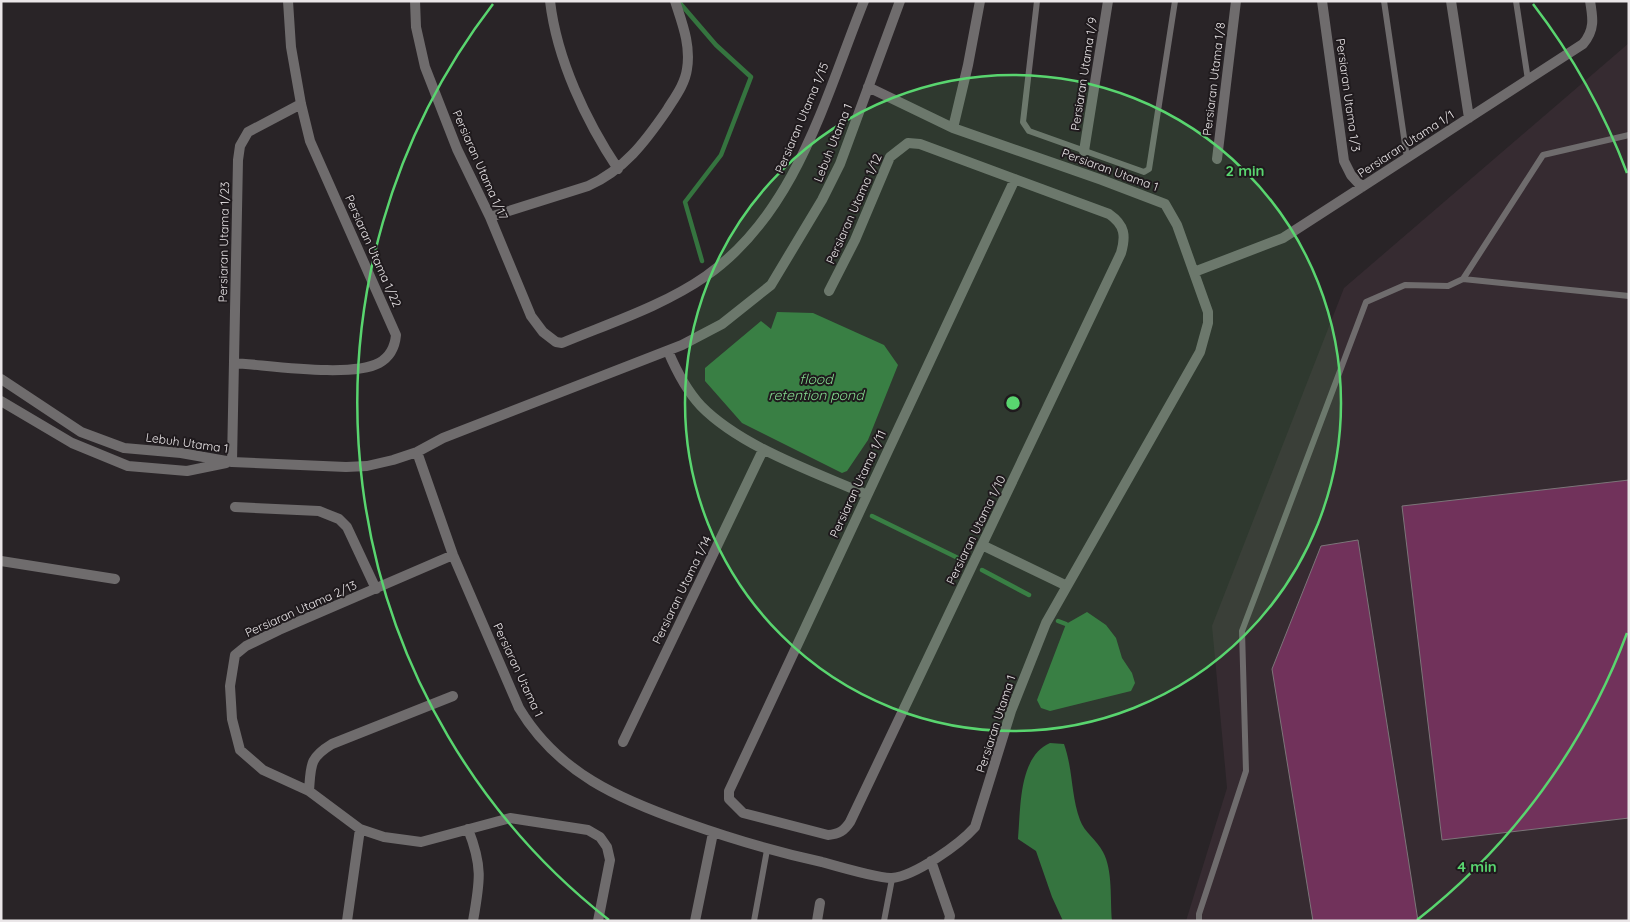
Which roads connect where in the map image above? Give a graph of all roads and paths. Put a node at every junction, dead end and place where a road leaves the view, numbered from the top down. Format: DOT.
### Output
graph roads {
  1 [pos="288,1"];
  2 [pos="414,1"];
  3 [pos="550,1"];
  4 [pos="675,1"];
  5 [pos="864,1"];
  6 [pos="900,1"];
  7 [pos="980,1"];
  8 [pos="1037,1"];
  9 [pos="1108,1"];
  10 [pos="1175,1"];
  11 [pos="1236,1"];
  12 [pos="1322,1"];
  13 [pos="1384,1"];
  14 [pos="1451,1"];
  15 [pos="1516,1"];
  16 [pos="1590,1"];
  17 [pos="1528,80"];
  18 [pos="868,87"];
  19 [pos="301,104"];
  20 [pos="1469,118"];
  21 [pos="953,128"];
  22 [pos="1629,135"];
  23 [pos="1084,151"];
  24 [pos="1406,158"];
  25 [pos="1218,159"];
  26 [pos="618,169"];
  27 [pos="1015,179"];
  28 [pos="1362,187"];
  29 [pos="490,217"];
  30 [pos="1194,272"];
  31 [pos="1463,279"];
  32 [pos="829,291"];
  33 [pos="1629,296"];
  34 [pos="543,332"];
  35 [pos="668,350"];
  36 [pos="234,363"];
  37 [pos="1,378"];
  38 [pos="1,402"];
  39 [pos="764,450"];
  40 [pos="417,452"];
  41 [pos="232,462"];
  42 [pos="866,495"];
  43 [pos="235,507"];
  44 [pos="982,545"];
  45 [pos="454,554"];
  46 [pos="1,561"];
  47 [pos="115,579"];
  48 [pos="1067,586"];
  49 [pos="376,589"];
  50 [pos="453,696"];
  51 [pos="623,742"];
  52 [pos="309,791"];
  53 [pos="360,829"];
  54 [pos="468,829"];
  55 [pos="713,832"];
  56 [pos="836,834"];
  57 [pos="767,850"];
  58 [pos="931,861"];
  59 [pos="892,878"];
  60 [pos="820,903"];
  61 [pos="347,921"];
  62 [pos="474,921"];
  63 [pos="598,921"];
  64 [pos="695,921"];
  65 [pos="754,921"];
  66 [pos="817,921"];
  67 [pos="884,921"];
  68 [pos="949,921"];
  69 [pos="1199,921"];
  1 -- 19 [label="street, Persiaran Utama 1/22"];
  2 -- 29 [label="street, Persiaran Utama 1/17"];
  3 -- 26 [label="street"];
  4 -- 26 [label="street"];
  5 -- 34 [label="street, Persiaran Utama 1/15"];
  6 -- 18 [label="street, Lebuh Utama 1"];
  7 -- 21 [label="street"];
  8 -- 23 [label="lane"];
  9 -- 23 [label="street, Persiaran Utama 1/9"];
  10 -- 23 [label="lane"];
  11 -- 25 [label="street, Persiaran Utama 1/8"];
  12 -- 28 [label="street, Persiaran Utama 1/3"];
  13 -- 24 [label="lane"];
  14 -- 20 [label="street"];
  15 -- 17 [label="lane"];
  16 -- 17 [label="street, Persiaran Utama 1/1"];
  17 -- 20 [label="street, Persiaran Utama 1/1"];
  18 -- 21 [label="street, Persiaran Utama 1"];
  18 -- 35 [label="street, Lebuh Utama 1"];
  19 -- 36 [label="street, Persiaran Utama 1/23"];
  19 -- 36 [label="street, Persiaran Utama 1/22"];
  20 -- 24 [label="street, Persiaran Utama 1/1"];
  21 -- 30 [label="street, Persiaran Utama 1"];
  22 -- 31 [label="lane"];
  24 -- 28 [label="street, Persiaran Utama 1/1"];
  26 -- 29 [label="street"];
  27 -- 32 [label="street, Persiaran Utama 1/12"];
  27 -- 42 [label="street, Persiaran Utama 1/11"];
  27 -- 44 [label="street, Persiaran Utama 1/10"];
  28 -- 30 [label="street, Persiaran Utama 1/1"];
  29 -- 34 [label="street, Persiaran Utama 1/17"];
  30 -- 48 [label="street, Persiaran Utama 1"];
  31 -- 33 [label="lane"];
  31 -- 69 [label="lane"];
  35 -- 39 [label="street"];
  35 -- 40 [label="street"];
  36 -- 41 [label="street, Persiaran Utama 1/23"];
  37 -- 41 [label="street, Lebuh Utama 1"];
  38 -- 41 [label="street, Lebuh Utama 1"];
  39 -- 42 [label="street"];
  39 -- 51 [label="street, Persiaran Utama 1/14"];
  40 -- 41 [label="street"];
  40 -- 45 [label="street, Persiaran Utama 1"];
  42 -- 56 [label="street, Persiaran Utama 1/11"];
  43 -- 49 [label="street"];
  44 -- 48 [label="street"];
  44 -- 56 [label="street, Persiaran Utama 1/10"];
  45 -- 49 [label="street, Persiaran Utama 2/13"];
  45 -- 55 [label="street, Persiaran Utama 1"];
  46 -- 47 [label="street"];
  48 -- 58 [label="street, Persiaran Utama 1"];
  49 -- 52 [label="street, Persiaran Utama 2/13"];
  50 -- 52 [label="street"];
  52 -- 53 [label="street, Persiaran Utama 2/13"];
  53 -- 54 [label="street, Persiaran Utama 2/13"];
  53 -- 61 [label="street"];
  54 -- 62 [label="street"];
  54 -- 63 [label="street, Persiaran Utama 2/13"];
  55 -- 57 [label="street, Persiaran Utama 1"];
  55 -- 64 [label="street"];
  57 -- 59 [label="street, Persiaran Utama 1"];
  57 -- 65 [label="lane"];
  58 -- 59 [label="street, Persiaran Utama 1"];
  58 -- 68 [label="street"];
  59 -- 67 [label="lane"];
  60 -- 66 [label="street"];
}
